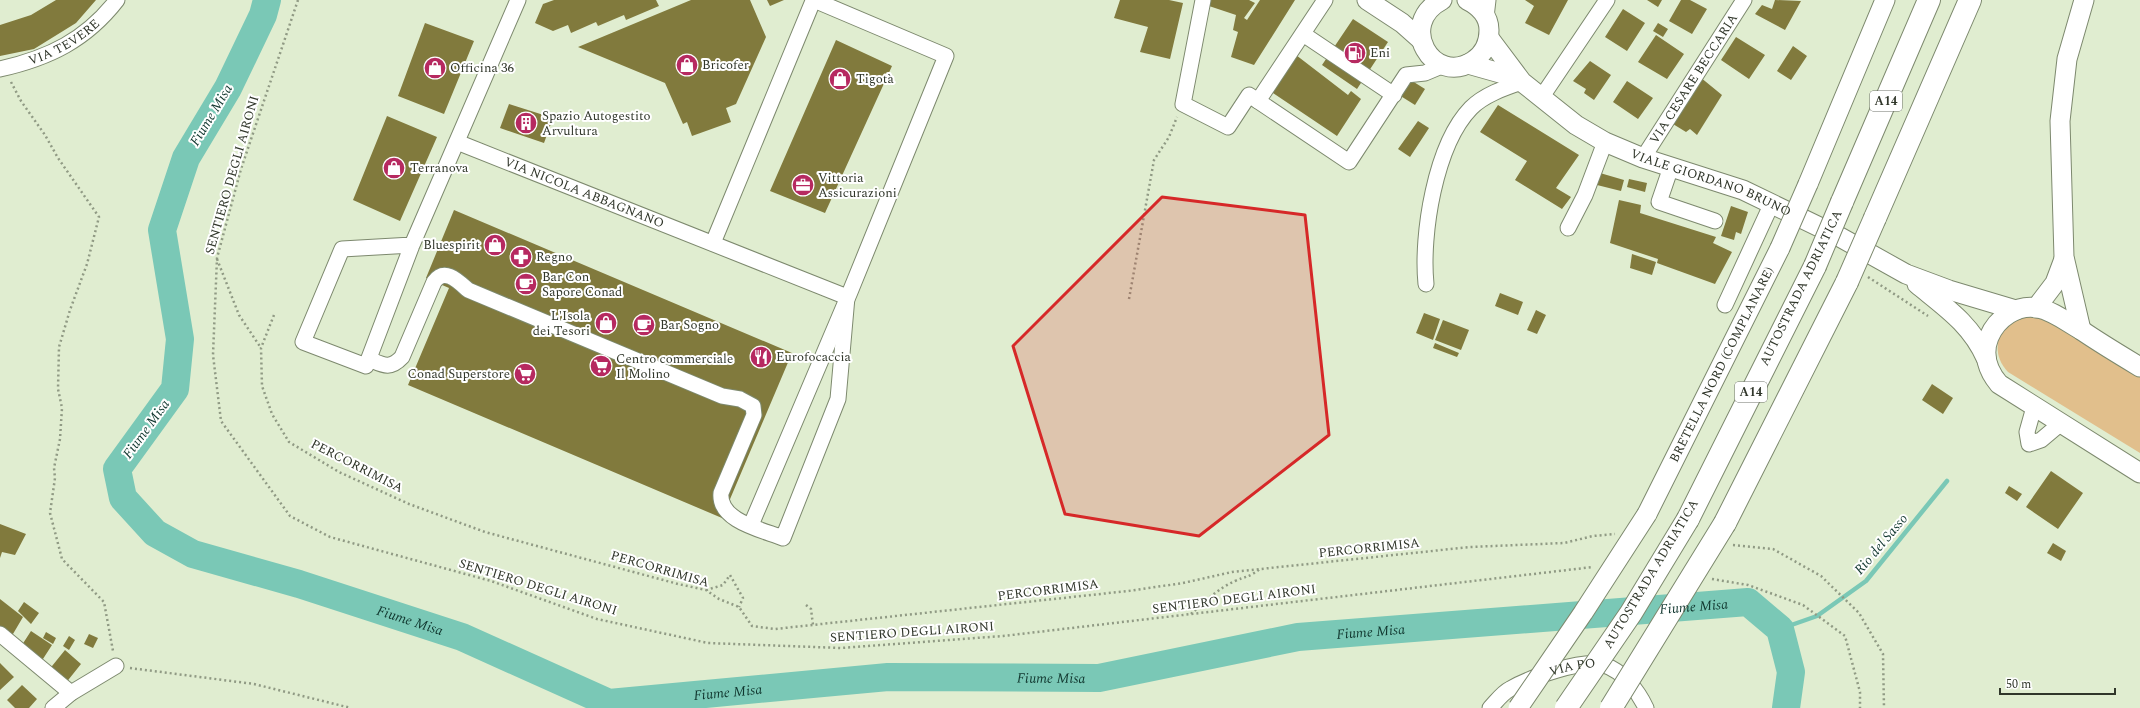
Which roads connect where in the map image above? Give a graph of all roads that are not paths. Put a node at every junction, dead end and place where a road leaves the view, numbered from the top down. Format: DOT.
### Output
graph roads {
  1 [pos="117,0"];
  2 [pos="518,0"];
  3 [pos="814,0"];
  4 [pos="1203,0"];
  5 [pos="1325,0"];
  6 [pos="1367,0"];
  7 [pos="1440,0"];
  8 [pos="1467,0"];
  9 [pos="1607,0"];
  10 [pos="1744,0"];
  11 [pos="1885,0"];
  12 [pos="1929,0"];
  13 [pos="1970,0"];
  14 [pos="2084,0"];
  15 [pos="1487,9"];
  16 [pos="1303,34"];
  17 [pos="1489,38"];
  18 [pos="1420,39"];
  19 [pos="1468,64"];
  20 [pos="1444,65"];
  21 [pos="5,74"];
  22 [pos="1522,82"];
  23 [pos="1394,94"];
  24 [pos="1541,98"];
  25 [pos="1258,101"];
  26 [pos="457,142"];
  27 [pos="1605,142"];
  28 [pos="1643,158"];
  29 [pos="1671,167"];
  30 [pos="1772,203"];
  31 [pos="1714,221"];
  32 [pos="1568,228"];
  33 [pos="713,243"];
  34 [pos="412,245"];
  35 [pos="2064,257"];
  36 [pos="1906,274"];
  37 [pos="1426,284"];
  38 [pos="847,297"];
  39 [pos="1725,305"];
  40 [pos="2036,308"];
  41 [pos="2016,310"];
  42 [pos="2081,330"];
  43 [pos="1986,358"];
  44 [pos="369,359"];
  45 [pos="2140,367"];
  46 [pos="2034,407"];
  47 [pos="2060,424"];
  48 [pos="2140,474"];
  49 [pos="751,525"];
  50 [pos="0,634"];
  51 [pos="116,666"];
  52 [pos="71,693"];
  53 [pos="53,708"];
  54 [pos="1490,708"];
  55 [pos="1518,708"];
  56 [pos="1566,708"];
  57 [pos="1611,708"];
  58 [pos="1646,708"];
  1 -- 21 [label="street, VIA TEVERE"];
  2 -- 26 [label="street"];
  3 -- 33 [label="street"];
  3 -- 38 [label="street"];
  4 -- 25 [label="street"];
  5 -- 16 [label="street"];
  6 -- 18 [label="main road"];
  7 -- 18 [label="main road"];
  8 -- 15 [label="main road"];
  9 -- 24 [label="street"];
  10 -- 28 [label="street, VIA CESARE BECCARIA"];
  11 -- 55 [label="main road, BRETELLA NORD (COMPLANARE), bridge"];
  12 -- 56 [label="highway, AUTOSTRADA ADRIATICA / A14, bridge"];
  13 -- 57 [label="highway, A14, bridge"];
  14 -- 35 [label="main road"];
  15 -- 17 [label="main road"];
  16 -- 23 [label="street"];
  16 -- 25 [label="street"];
  17 -- 19 [label="main road"];
  17 -- 22 [label="main road, VIALE GIORDANO BRUNO"];
  18 -- 20 [label="main road"];
  19 -- 20 [label="main road"];
  19 -- 22 [label="main road, VIALE GIORDANO BRUNO"];
  20 -- 23 [label="street"];
  22 -- 24 [label="main road, VIALE GIORDANO BRUNO"];
  22 -- 37 [label="street"];
  23 -- 25 [label="street"];
  24 -- 27 [label="main road, VIALE GIORDANO BRUNO"];
  26 -- 33 [label="street, VIA NICOLA ABBAGNANO"];
  26 -- 34 [label="street"];
  27 -- 28 [label="main road, VIALE GIORDANO BRUNO"];
  27 -- 32 [label="street"];
  28 -- 29 [label="main road, VIALE GIORDANO BRUNO"];
  29 -- 30 [label="main road, VIALE GIORDANO BRUNO"];
  29 -- 31 [label="street"];
  30 -- 36 [label="main road, VIALE GIORDANO BRUNO"];
  30 -- 39 [label="street"];
  33 -- 38 [label="street, VIA NICOLA ABBAGNANO"];
  34 -- 44 [label="street"];
  34 -- 44 [label="street"];
  35 -- 40 [label="main road"];
  35 -- 42 [label="main road"];
  36 -- 41 [label="main road"];
  36 -- 43 [label="main road"];
  38 -- 49 [label="street"];
  38 -- 49 [label="street"];
  40 -- 41 [label="main road"];
  40 -- 42 [label="main road"];
  41 -- 43 [label="main road"];
  42 -- 45 [label="main road"];
  43 -- 46 [label="main road"];
  44 -- 49 [label="street"];
  46 -- 47 [label="main road"];
  46 -- 47 [label="street"];
  47 -- 48 [label="main road"];
  50 -- 52 [label="street"];
  51 -- 52 [label="street"];
  52 -- 53 [label="street"];
  54 -- 58 [label="street, VIA PO"];
}
